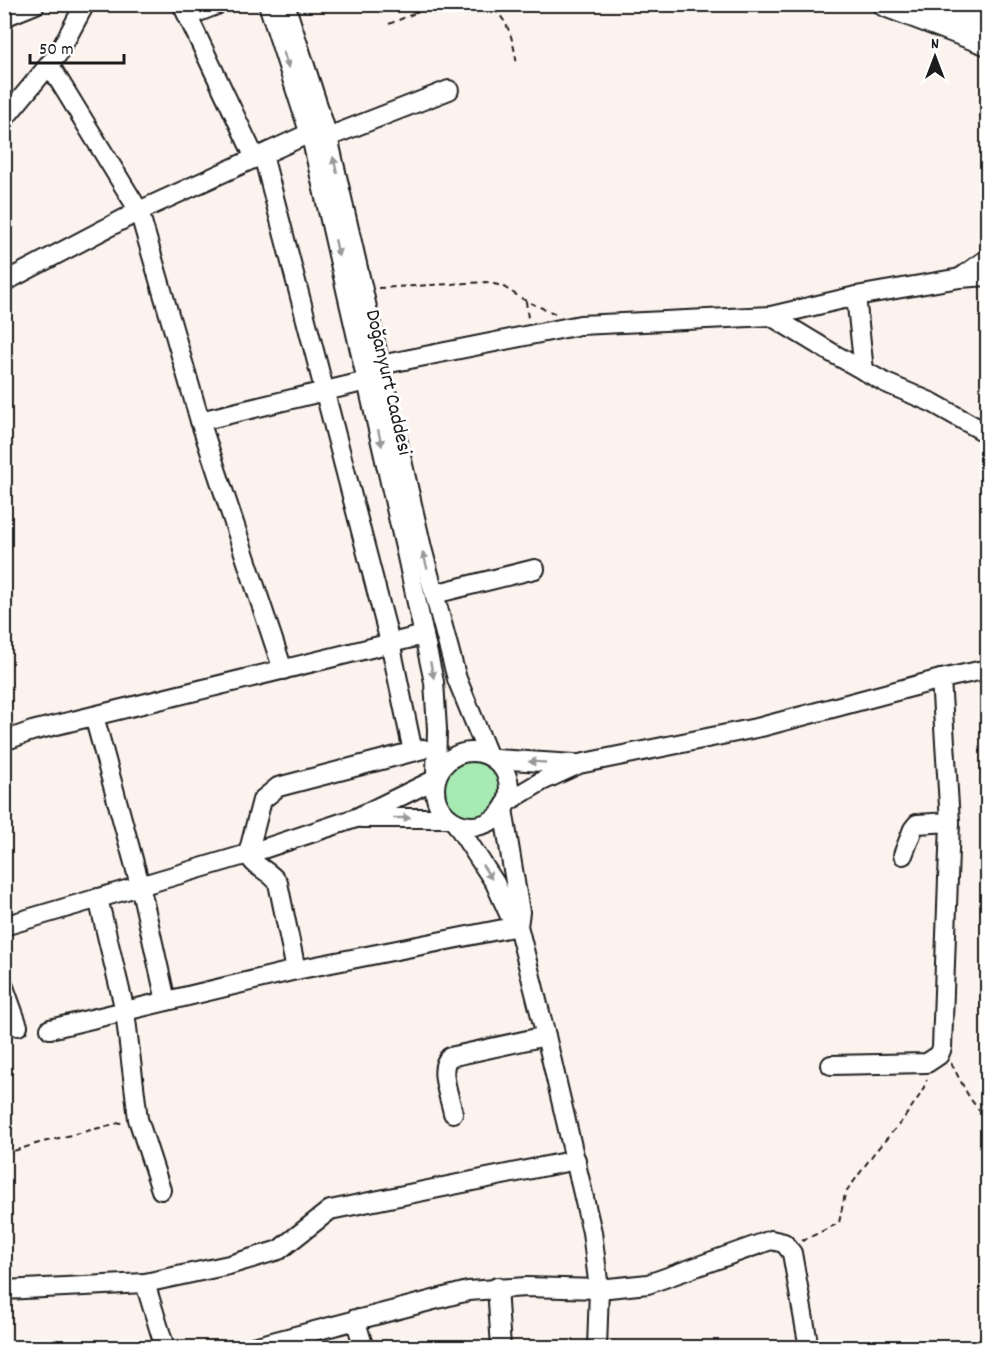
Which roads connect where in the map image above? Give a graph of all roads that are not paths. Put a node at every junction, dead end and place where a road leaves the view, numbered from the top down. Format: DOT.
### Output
graph roads {
  1 [pos="36,4"];
  2 [pos="85,4"];
  3 [pos="219,4"];
  4 [pos="268,4"];
  5 [pos="285,4"];
  6 [pos="885,4"];
  7 [pos="951,4"];
  8 [pos="185,10"];
  9 [pos="4,17"];
  10 [pos="987,18"];
  11 [pos="987,43"];
  12 [pos="49,64"];
  13 [pos="449,90"];
  14 [pos="4,119"];
  15 [pos="310,133"];
  16 [pos="328,137"];
  17 [pos="259,156"];
  18 [pos="139,211"];
  19 [pos="987,258"];
  20 [pos="987,276"];
  21 [pos="960,278"];
  22 [pos="4,282"];
  23 [pos="856,296"];
  24 [pos="771,316"];
  25 [pos="380,365"];
  26 [pos="864,371"];
  27 [pos="367,381"];
  28 [pos="324,391"];
  29 [pos="200,421"];
  30 [pos="987,434"];
  31 [pos="535,569"];
  32 [pos="434,594"];
  33 [pos="424,635"];
  34 [pos="390,642"];
  35 [pos="987,669"];
  36 [pos="283,670"];
  37 [pos="941,679"];
  38 [pos="94,716"];
  39 [pos="4,741"];
  40 [pos="437,746"];
  41 [pos="413,752"];
  42 [pos="491,757"];
  43 [pos="579,764"];
  44 [pos="436,778"];
  45 [pos="505,805"];
  46 [pos="356,818"];
  47 [pos="452,820"];
  48 [pos="950,822"];
  49 [pos="248,854"];
  50 [pos="903,855"];
  51 [pos="140,885"];
  52 [pos="98,898"];
  53 [pos="4,926"];
  54 [pos="518,926"];
  55 [pos="296,970"];
  56 [pos="4,987"];
  57 [pos="166,1001"];
  58 [pos="125,1011"];
  59 [pos="18,1026"];
  60 [pos="50,1029"];
  61 [pos="546,1036"];
  62 [pos="831,1065"];
  63 [pos="453,1113"];
  64 [pos="576,1160"];
  65 [pos="160,1190"];
  66 [pos="145,1283"];
  67 [pos="497,1287"];
  68 [pos="598,1289"];
  69 [pos="4,1290"];
  70 [pos="355,1319"];
  71 [pos="165,1347"];
  72 [pos="249,1347"];
  73 [pos="364,1347"];
  74 [pos="501,1347"];
  75 [pos="597,1347"];
  76 [pos="809,1347"];
  1 -- 9 [label="street"];
  2 -- 12 [label="street"];
  3 -- 8 [label="street"];
  4 -- 15 [label="street, Doğanyurt Caddesi, one-way"];
  5 -- 16 [label="street, Doğanyurt Caddesi"];
  6 -- 11 [label="main road"];
  7 -- 10 [label="main road"];
  8 -- 17 [label="street"];
  12 -- 14 [label="street"];
  12 -- 18 [label="street"];
  13 -- 16 [label="street"];
  15 -- 17 [label="street"];
  15 -- 27 [label="street, Doğanyurt Caddesi, one-way"];
  25 -- 16 [label="street, Doğanyurt Caddesi, one-way"];
  17 -- 18 [label="street"];
  17 -- 28 [label="street"];
  18 -- 22 [label="street"];
  18 -- 29 [label="street"];
  19 -- 21 [label="street"];
  20 -- 21 [label="street"];
  21 -- 23 [label="street"];
  23 -- 24 [label="street"];
  23 -- 26 [label="street"];
  24 -- 25 [label="street"];
  24 -- 26 [label="street"];
  32 -- 25 [label="street, Doğanyurt Caddesi, one-way"];
  26 -- 30 [label="street"];
  27 -- 28 [label="street"];
  27 -- 33 [label="street, Doğanyurt Caddesi, one-way"];
  28 -- 29 [label="street"];
  28 -- 34 [label="street"];
  29 -- 36 [label="street"];
  31 -- 32 [label="street"];
  32 -- 42 [label="street, Doğanyurt Caddesi"];
  33 -- 34 [label="street"];
  33 -- 40 [label="street, Doğanyurt Caddesi, one-way"];
  34 -- 36 [label="street"];
  34 -- 41 [label="street"];
  35 -- 37 [label="street"];
  36 -- 38 [label="street"];
  37 -- 43 [label="street"];
  37 -- 48 [label="street"];
  38 -- 39 [label="street"];
  38 -- 51 [label="street"];
  40 -- 41 [label="street"];
  40 -- 44 [label="street, Doğanyurt Caddesi"];
  41 -- 49 [label="street"];
  43 -- 42 [label="street, one-way"];
  42 -- 44 [label="street"];
  42 -- 45 [label="street"];
  43 -- 45 [label="street"];
  44 -- 46 [label="street"];
  44 -- 47 [label="street"];
  45 -- 47 [label="street"];
  45 -- 54 [label="street"];
  46 -- 47 [label="street, one-way"];
  46 -- 49 [label="street"];
  47 -- 54 [label="street, one-way"];
  48 -- 50 [label="street"];
  48 -- 62 [label="street"];
  49 -- 51 [label="street"];
  49 -- 55 [label="street"];
  51 -- 52 [label="street"];
  51 -- 57 [label="street"];
  52 -- 53 [label="street"];
  52 -- 58 [label="street"];
  54 -- 55 [label="street"];
  54 -- 61 [label="street"];
  55 -- 57 [label="street"];
  56 -- 59 [label="street"];
  57 -- 58 [label="street"];
  58 -- 60 [label="street"];
  58 -- 65 [label="street"];
  61 -- 63 [label="street"];
  61 -- 64 [label="street"];
  64 -- 66 [label="street"];
  64 -- 68 [label="street"];
  66 -- 69 [label="street"];
  66 -- 71 [label="street"];
  67 -- 68 [label="street"];
  67 -- 70 [label="street"];
  67 -- 74 [label="street"];
  68 -- 75 [label="street"];
  68 -- 76 [label="street"];
  70 -- 72 [label="street"];
  70 -- 73 [label="street"];
}
